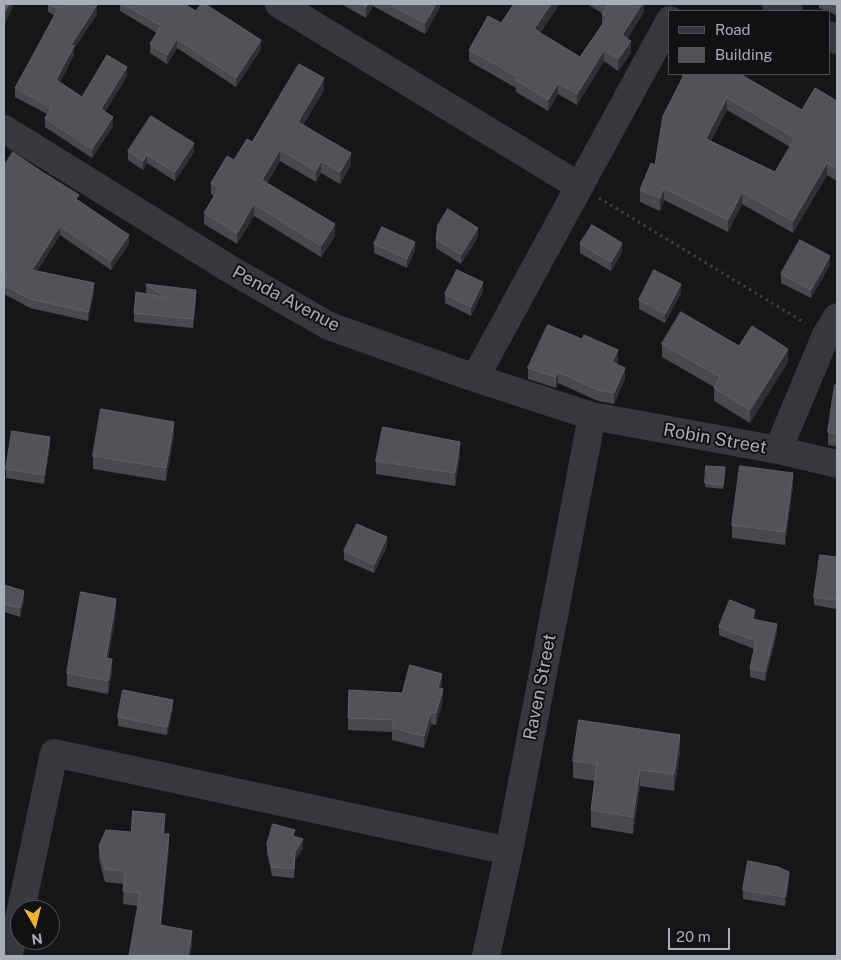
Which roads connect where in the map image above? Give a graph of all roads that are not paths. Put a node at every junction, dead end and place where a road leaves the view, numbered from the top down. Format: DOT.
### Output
graph roads {
  1 [pos="279,4"];
  2 [pos="776,4"];
  3 [pos="787,10"];
  4 [pos="668,24"];
  5 [pos="4,129"];
  6 [pos="579,186"];
  7 [pos="832,326"];
  8 [pos="475,378"];
  9 [pos="592,416"];
  10 [pos="778,450"];
  11 [pos="837,464"];
  12 [pos="509,851"];
  13 [pos="23,900"];
  14 [pos="486,956"];
  1 -- 6 [label="street"];
  2 -- 3 [label="street"];
  4 -- 6 [label="street"];
  5 -- 8 [label="street, Penda Avenue"];
  6 -- 8 [label="street"];
  7 -- 10 [label="street"];
  8 -- 9 [label="street, Penda Avenue"];
  9 -- 10 [label="street, Robin Street"];
  9 -- 12 [label="street, Raven Street"];
  10 -- 11 [label="street, Robin Street"];
  12 -- 13 [label="street"];
  12 -- 14 [label="street, Raven Street"];
}
